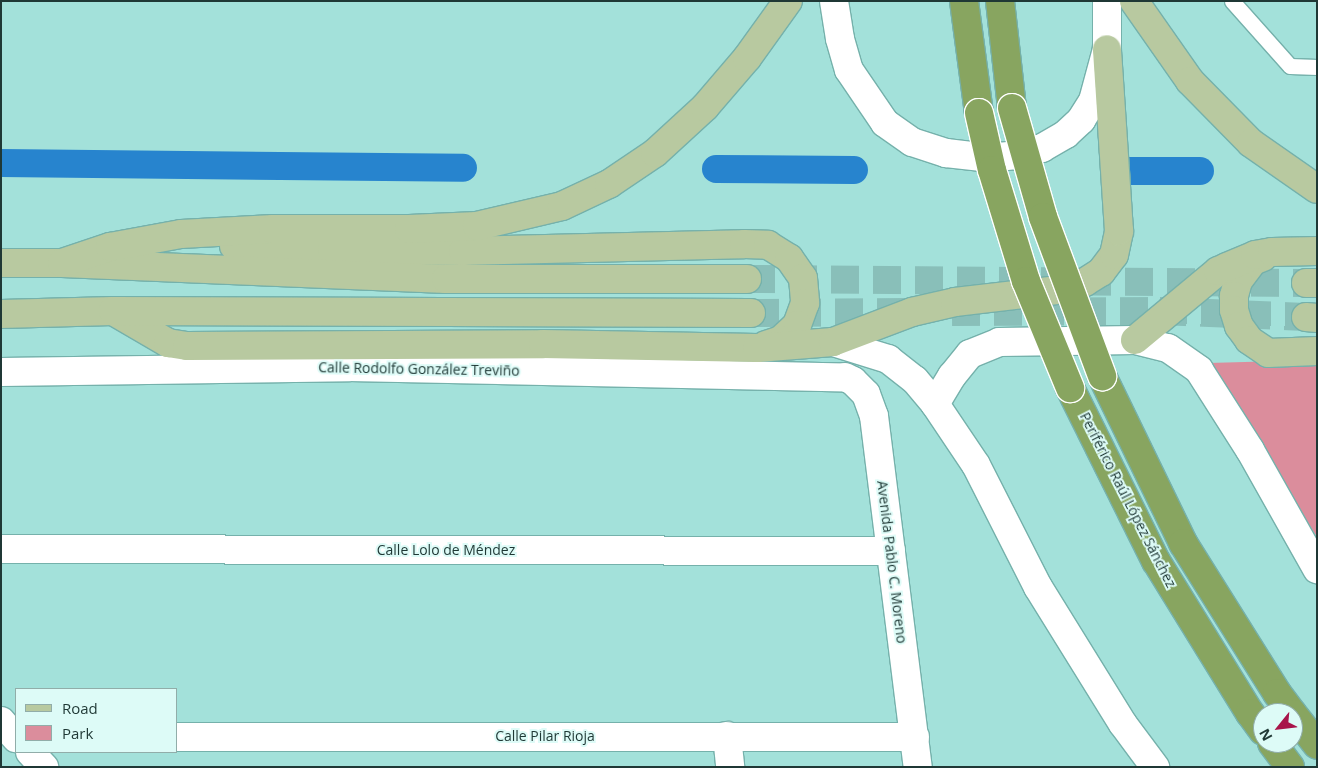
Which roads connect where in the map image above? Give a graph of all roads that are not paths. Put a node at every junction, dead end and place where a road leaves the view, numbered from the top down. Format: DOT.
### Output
graph roads {
  1 [pos="788,1"];
  2 [pos="834,1"];
  3 [pos="964,1"];
  4 [pos="1000,1"];
  5 [pos="1107,1"];
  6 [pos="1134,1"];
  7 [pos="1232,1"];
  8 [pos="1107,50"];
  9 [pos="1317,67"];
  10 [pos="1317,189"];
  11 [pos="181,234"];
  12 [pos="1272,252"];
  13 [pos="1317,252"];
  14 [pos="1,263"];
  15 [pos="62,263"];
  16 [pos="747,279"];
  17 [pos="113,311"];
  18 [pos="751,312"];
  19 [pos="1,314"];
  20 [pos="1135,340"];
  21 [pos="833,342"];
  22 [pos="758,348"];
  23 [pos="1317,352"];
  24 [pos="1,372"];
  25 [pos="837,376"];
  26 [pos="935,404"];
  27 [pos="1,549"];
  28 [pos="891,551"];
  29 [pos="1317,569"];
  30 [pos="1285,703"];
  31 [pos="1253,715"];
  32 [pos="1,720"];
  33 [pos="1303,727"];
  34 [pos="15,736"];
  35 [pos="727,736"];
  36 [pos="178,737"];
  37 [pos="915,737"];
  38 [pos="15,738"];
  39 [pos="1317,745"];
  40 [pos="1,751"];
  41 [pos="31,753"];
  42 [pos="1280,753"];
  43 [pos="44,767"];
  44 [pos="730,767"];
  45 [pos="918,767"];
  46 [pos="1155,767"];
  47 [pos="1290,767"];
  1 -- 11 [label="main road"];
  2 -- 8 [label="street"];
  3 -- 31 [label="highway, Periférico Raúl López Sánchez, bridge"];
  4 -- 30 [label="highway, bridge"];
  5 -- 8 [label="street"];
  6 -- 10 [label="main road"];
  7 -- 9 [label="lane"];
  8 -- 21 [label="main road"];
  11 -- 15 [label="main road"];
  11 -- 22 [label="main road"];
  12 -- 13 [label="main road"];
  12 -- 20 [label="main road"];
  12 -- 23 [label="main road"];
  14 -- 15 [label="main road"];
  15 -- 16 [label="main road"];
  17 -- 18 [label="main road"];
  17 -- 19 [label="main road"];
  17 -- 22 [label="main road"];
  20 -- 26 [label="street"];
  20 -- 29 [label="street"];
  21 -- 22 [label="main road"];
  21 -- 26 [label="street"];
  24 -- 25 [label="street, Calle Rodolfo González Treviño"];
  25 -- 28 [label="street, Avenida Pablo C. Moreno"];
  26 -- 46 [label="street"];
  27 -- 28 [label="street, Calle Lolo de Méndez"];
  28 -- 37 [label="street, Avenida Pablo C. Moreno"];
  32 -- 34 [label="street"];
  33 -- 39 [label="highway"];
  35 -- 36 [label="street, Calle Pilar Rioja"];
  35 -- 37 [label="street, Calle Pilar Rioja"];
  35 -- 44 [label="street"];
  37 -- 45 [label="street, Avenida Pablo C. Moreno"];
  38 -- 40 [label="street"];
  41 -- 43 [label="street"];
  42 -- 47 [label="highway"];
}
